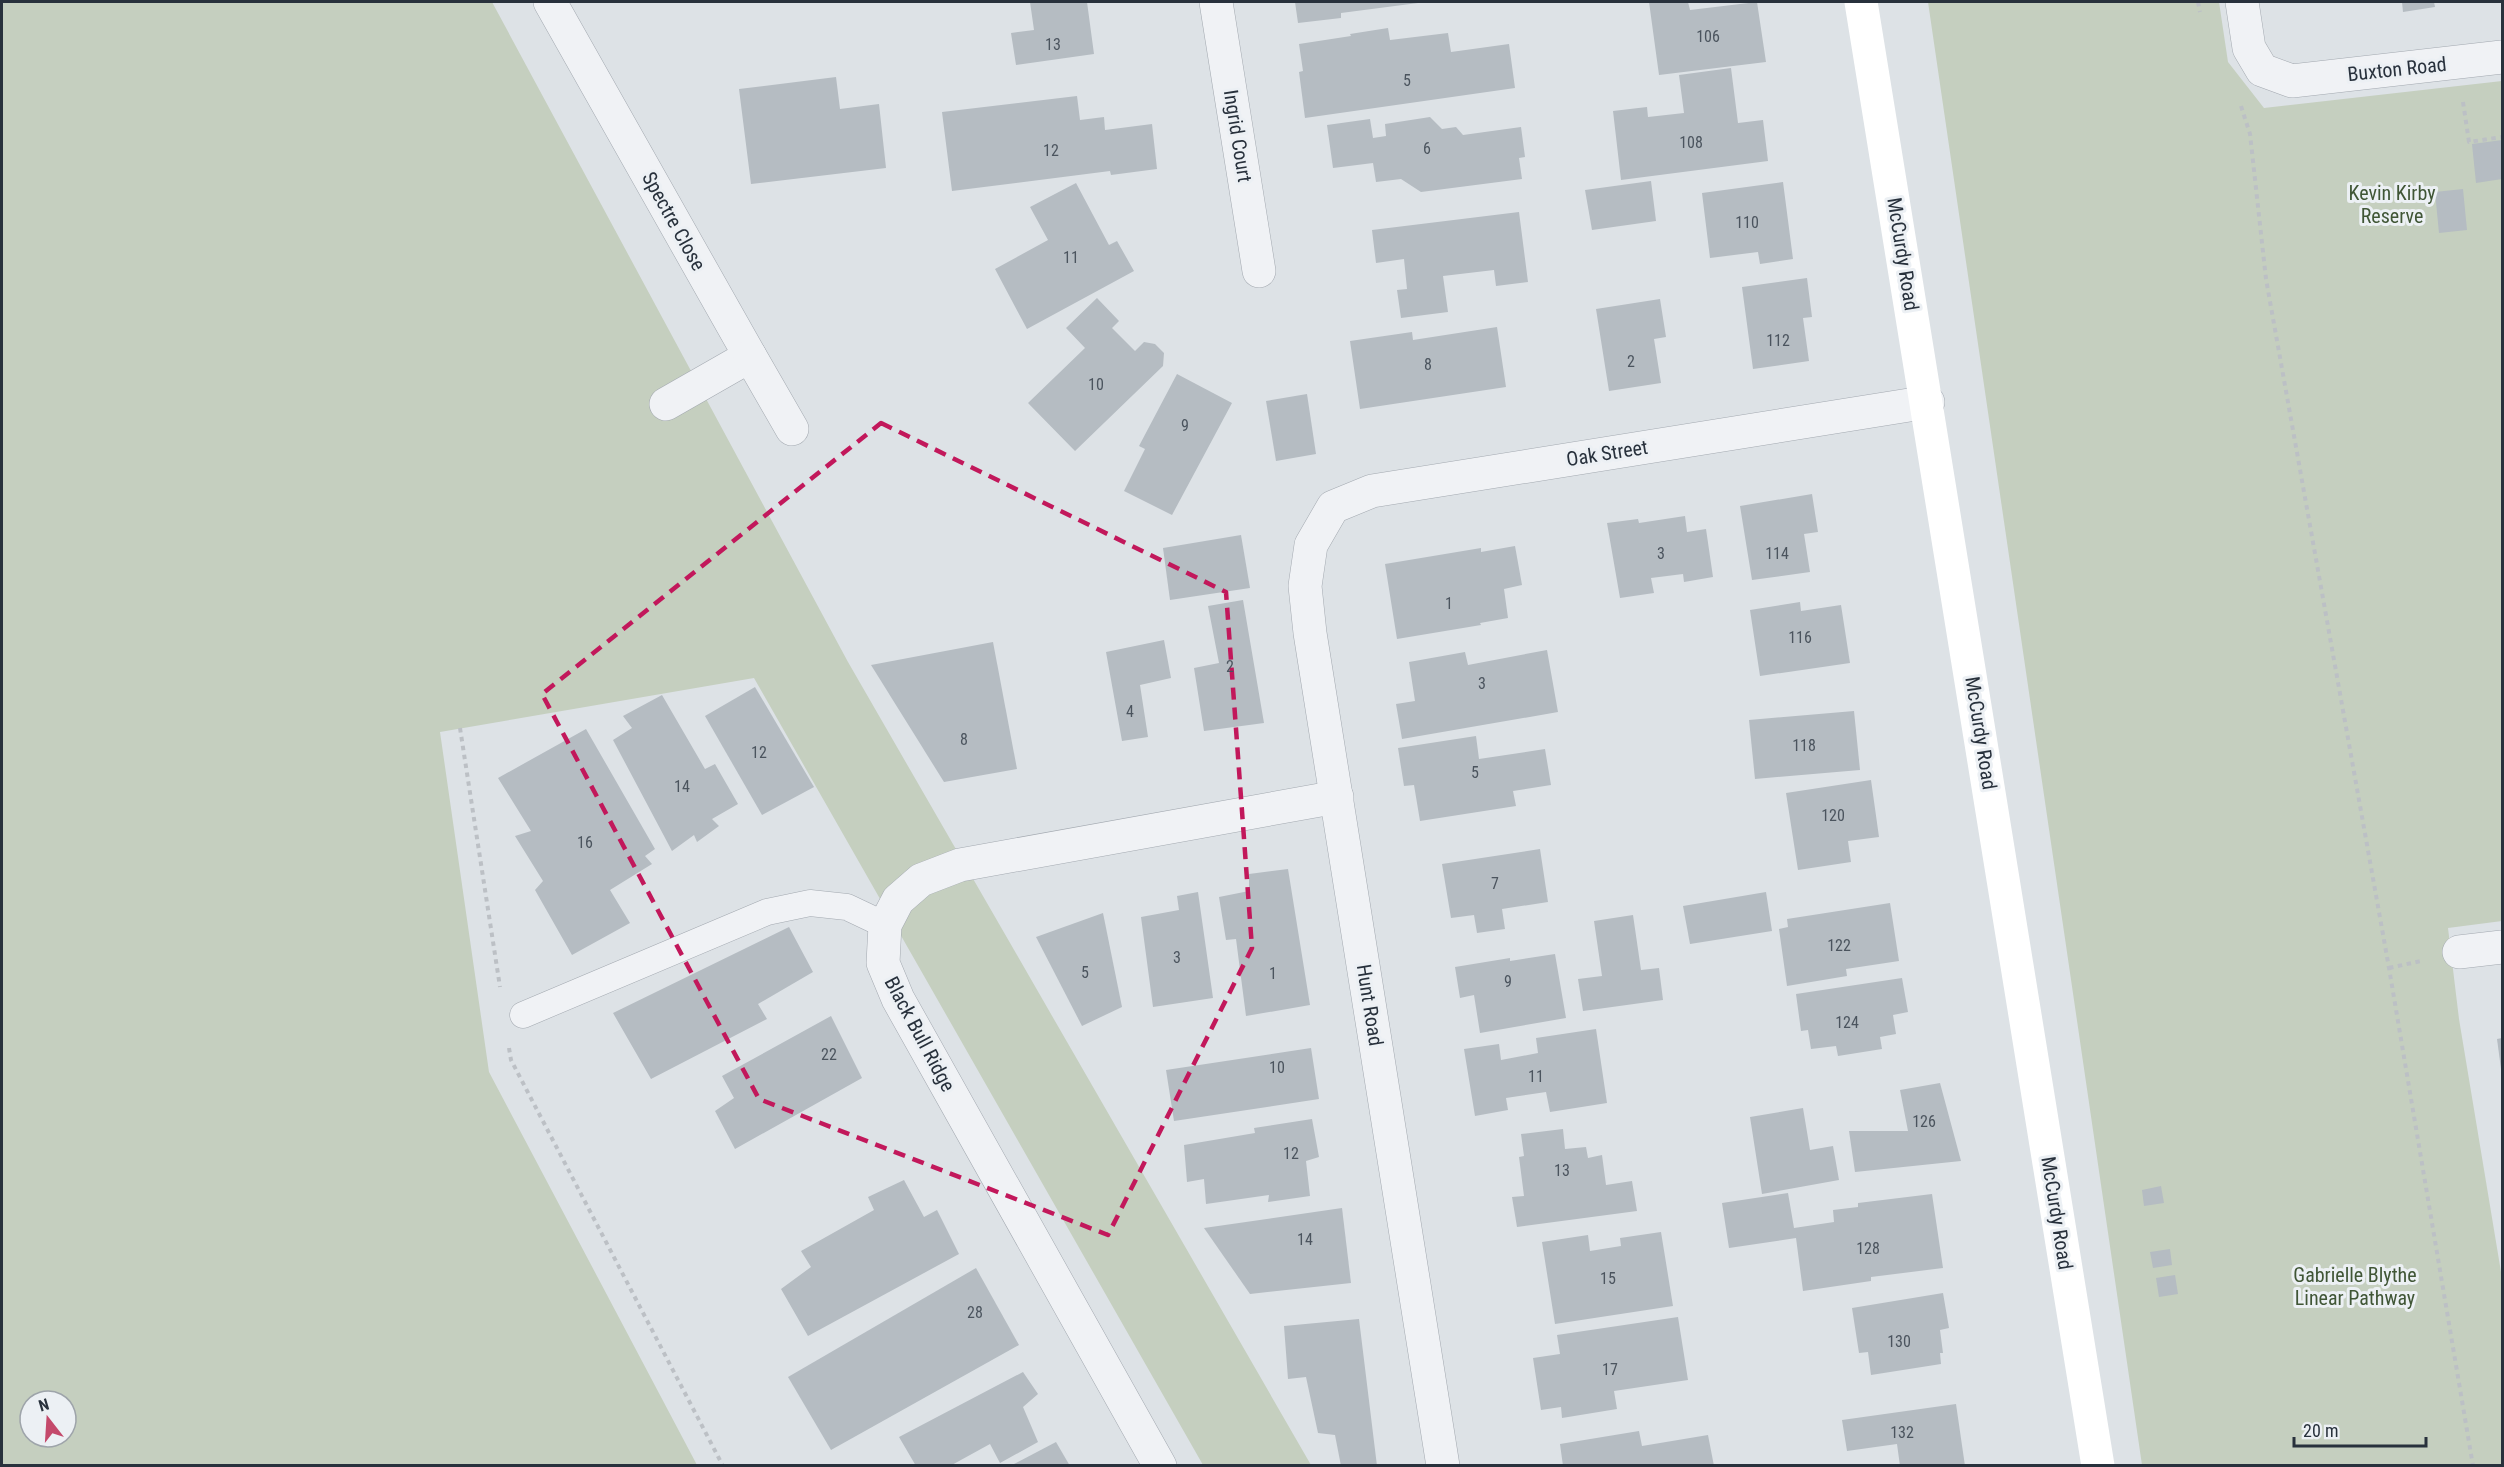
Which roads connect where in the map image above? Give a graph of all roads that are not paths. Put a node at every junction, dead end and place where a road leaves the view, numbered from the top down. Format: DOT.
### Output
graph roads {
  1 [pos="550,2"];
  2 [pos="1216,2"];
  3 [pos="1861,2"];
  4 [pos="2242,2"];
  5 [pos="2502,57"];
  6 [pos="1259,271"];
  7 [pos="750,356"];
  8 [pos="1928,402"];
  9 [pos="666,404"];
  10 [pos="792,429"];
  11 [pos="1311,545"];
  12 [pos="1337,797"];
  13 [pos="885,925"];
  14 [pos="2502,947"];
  15 [pos="2459,952"];
  16 [pos="523,1015"];
  17 [pos="1160,1466"];
  18 [pos="1443,1466"];
  19 [pos="2098,1466"];
  1 -- 7 [label="street, Spectre Close"];
  2 -- 6 [label="street, Ingrid Court"];
  3 -- 8 [label="main road, McCurdy Road"];
  4 -- 5 [label="street, Buxton Road"];
  7 -- 9 [label="street"];
  7 -- 10 [label="street, Spectre Close"];
  8 -- 11 [label="street, Oak Street"];
  8 -- 19 [label="main road, McCurdy Road"];
  11 -- 12 [label="street, Hunt Road"];
  12 -- 13 [label="street, Black Bull Ridge"];
  12 -- 18 [label="street, Hunt Road"];
  13 -- 16 [label="lane"];
  13 -- 17 [label="street, Black Bull Ridge"];
  14 -- 15 [label="street"];
}
